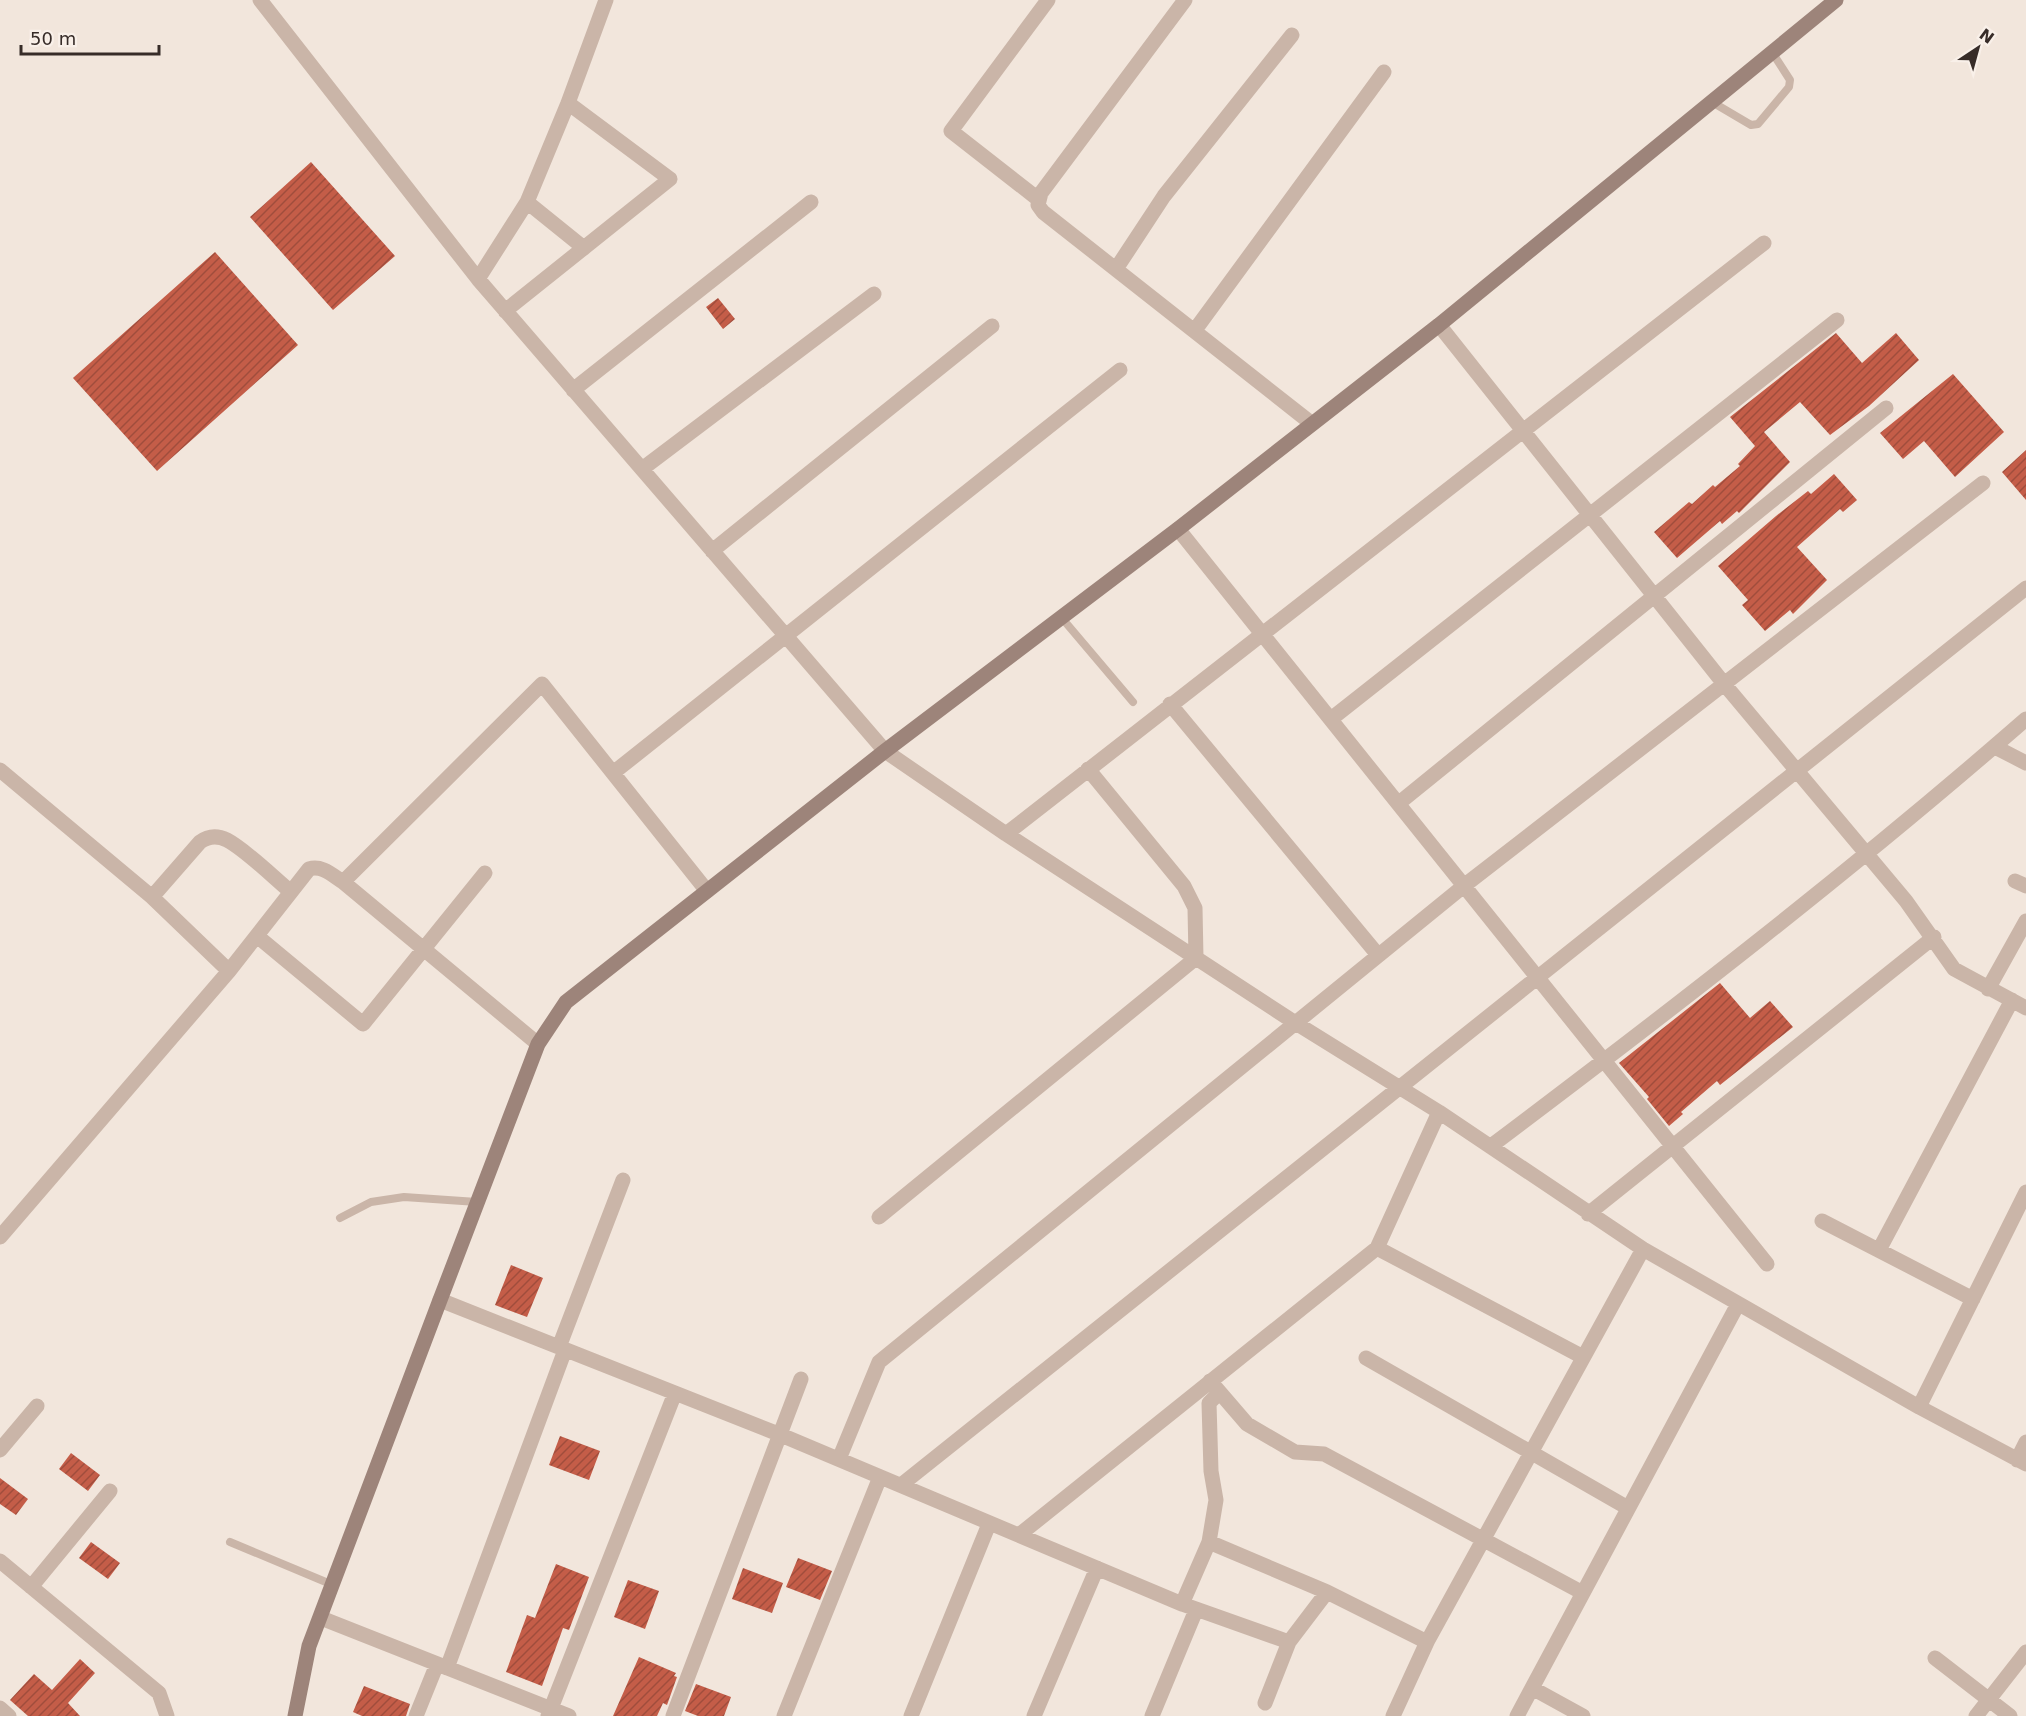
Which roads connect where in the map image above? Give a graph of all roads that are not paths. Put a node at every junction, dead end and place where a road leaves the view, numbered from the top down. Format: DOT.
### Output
graph roads {
  1 [pos="260,0"];
  2 [pos="606,0"];
  3 [pos="1048,0"];
  4 [pos="1185,0"];
  5 [pos="1836,0"];
  6 [pos="1292,35"];
  7 [pos="1772,52"];
  8 [pos="1384,72"];
  9 [pos="1712,102"];
  10 [pos="568,104"];
  11 [pos="1038,199"];
  12 [pos="527,202"];
  13 [pos="811,202"];
  14 [pos="1764,243"];
  15 [pos="584,248"];
  16 [pos="1116,269"];
  17 [pos="478,279"];
  18 [pos="874,294"];
  19 [pos="505,311"];
  20 [pos="1837,320"];
  21 [pos="1439,325"];
  22 [pos="992,326"];
  23 [pos="1195,330"];
  24 [pos="1120,370"];
  25 [pos="573,390"];
  26 [pos="1886,408"];
  27 [pos="1311,423"];
  28 [pos="1524,429"];
  29 [pos="642,469"];
  30 [pos="1983,483"];
  31 [pos="1590,514"];
  32 [pos="1178,529"];
  33 [pos="712,551"];
  34 [pos="2026,588"];
  35 [pos="1655,596"];
  36 [pos="1061,617"];
  37 [pos="1261,633"];
  38 [pos="786,636"];
  39 [pos="1725,685"];
  40 [pos="1132,702"];
  41 [pos="1170,704"];
  42 [pos="1331,719"];
  43 [pos="2026,719"];
  44 [pos="1995,747"];
  45 [pos="885,751"];
  46 [pos="2026,763"];
  47 [pos="0,770"];
  48 [pos="1088,770"];
  49 [pos="1796,770"];
  50 [pos="613,773"];
  51 [pos="1400,803"];
  52 [pos="1006,834"];
  53 [pos="1866,854"];
  54 [pos="485,873"];
  55 [pos="343,882"];
  56 [pos="1465,885"];
  57 [pos="707,891"];
  58 [pos="291,892"];
  59 [pos="152,897"];
  60 [pos="2026,921"];
  61 [pos="257,936"];
  62 [pos="1934,937"];
  63 [pos="421,950"];
  64 [pos="1378,955"];
  65 [pos="1196,958"];
  66 [pos="229,971"];
  67 [pos="1538,975"];
  68 [pos="1989,989"];
  69 [pos="2012,1000"];
  70 [pos="2026,1008"];
  71 [pos="1294,1022"];
  72 [pos="538,1044"];
  73 [pos="1605,1060"];
  74 [pos="1400,1088"];
  75 [pos="1439,1112"];
  76 [pos="1491,1146"];
  77 [pos="1672,1148"];
  78 [pos="623,1180"];
  79 [pos="2026,1192"];
  80 [pos="477,1202"];
  81 [pos="1588,1214"];
  82 [pos="879,1217"];
  83 [pos="340,1218"];
  84 [pos="1822,1221"];
  85 [pos="0,1236"];
  86 [pos="1377,1248"];
  87 [pos="1643,1249"];
  88 [pos="1879,1250"];
  89 [pos="1767,1264"];
  90 [pos="1973,1299"];
  91 [pos="440,1300"];
  92 [pos="1738,1304"];
  93 [pos="562,1349"];
  94 [pos="1583,1357"];
  95 [pos="1366,1358"];
  96 [pos="801,1379"];
  97 [pos="1215,1387"];
  98 [pos="675,1393"];
  99 [pos="37,1406"];
  100 [pos="1919,1407"];
  101 [pos="781,1435"];
  102 [pos="2026,1442"];
  103 [pos="0,1450"];
  104 [pos="1531,1452"];
  105 [pos="839,1459"];
  106 [pos="2022,1462"];
  107 [pos="880,1477"];
  108 [pos="901,1485"];
  109 [pos="110,1491"];
  110 [pos="1628,1508"];
  111 [pos="988,1524"];
  112 [pos="1019,1535"];
  113 [pos="1482,1537"];
  114 [pos="230,1542"];
  115 [pos="1209,1542"];
  116 [pos="0,1561"];
  117 [pos="1097,1568"];
  118 [pos="333,1585"];
  119 [pos="31,1587"];
  120 [pos="1327,1592"];
  121 [pos="1583,1593"];
  122 [pos="1189,1607"];
  123 [pos="321,1618"];
  124 [pos="1289,1642"];
  125 [pos="1427,1642"];
  126 [pos="2026,1652"];
  127 [pos="1935,1658"];
  128 [pos="442,1666"];
  129 [pos="1532,1688"];
  130 [pos="1988,1700"];
  131 [pos="1265,1703"];
  132 [pos="0,1708"];
  133 [pos="549,1712"];
  134 [pos="9,1716"];
  135 [pos="167,1716"];
  136 [pos="295,1716"];
  137 [pos="416,1716"];
  138 [pos="569,1716"];
  139 [pos="673,1716"];
  140 [pos="784,1716"];
  141 [pos="910,1716"];
  142 [pos="1034,1716"];
  143 [pos="1152,1716"];
  144 [pos="1393,1716"];
  145 [pos="1517,1716"];
  146 [pos="1583,1716"];
  147 [pos="1976,1716"];
  148 [pos="2010,1716"];
  1 -- 17 [label="street"];
  2 -- 10 [label="street"];
  3 -- 11 [label="street"];
  4 -- 11 [label="street"];
  5 -- 7 [label="main road"];
  6 -- 16 [label="street"];
  7 -- 9 [label="main road"];
  7 -- 9 [label="lane"];
  8 -- 23 [label="street"];
  9 -- 21 [label="main road"];
  10 -- 12 [label="street"];
  10 -- 15 [label="street"];
  11 -- 16 [label="street"];
  12 -- 15 [label="street"];
  12 -- 17 [label="street"];
  13 -- 25 [label="street"];
  14 -- 28 [label="street"];
  15 -- 19 [label="street"];
  16 -- 23 [label="street"];
  17 -- 19 [label="street"];
  18 -- 29 [label="street"];
  19 -- 25 [label="street"];
  20 -- 31 [label="street"];
  21 -- 27 [label="main road"];
  21 -- 28 [label="street"];
  22 -- 33 [label="street"];
  23 -- 27 [label="street"];
  24 -- 38 [label="street"];
  25 -- 29 [label="street"];
  26 -- 35 [label="street"];
  27 -- 32 [label="main road"];
  28 -- 31 [label="street"];
  28 -- 37 [label="street"];
  29 -- 33 [label="street"];
  30 -- 39 [label="street"];
  31 -- 35 [label="street"];
  31 -- 42 [label="street"];
  32 -- 36 [label="main road"];
  32 -- 37 [label="street"];
  33 -- 38 [label="street"];
  34 -- 49 [label="street"];
  35 -- 39 [label="street"];
  35 -- 51 [label="street"];
  36 -- 40 [label="lane"];
  36 -- 45 [label="main road"];
  37 -- 41 [label="street"];
  37 -- 42 [label="street"];
  38 -- 45 [label="street"];
  38 -- 50 [label="street"];
  39 -- 49 [label="street"];
  39 -- 56 [label="street"];
  41 -- 48 [label="street"];
  41 -- 64 [label="street"];
  42 -- 51 [label="street"];
  43 -- 44 [label="street"];
  44 -- 46 [label="street"];
  44 -- 53 [label="street"];
  45 -- 52 [label="street"];
  45 -- 57 [label="main road"];
  47 -- 59 [label="street"];
  48 -- 52 [label="street"];
  48 -- 65 [label="street"];
  49 -- 53 [label="street"];
  49 -- 67 [label="street"];
  50 -- 55 [label="street"];
  50 -- 57 [label="street"];
  51 -- 56 [label="street"];
  52 -- 65 [label="street"];
  53 -- 62 [label="street"];
  53 -- 73 [label="street"];
  54 -- 63 [label="street"];
  55 -- 58 [label="street"];
  55 -- 63 [label="street"];
  56 -- 64 [label="street"];
  56 -- 67 [label="street"];
  57 -- 72 [label="main road"];
  58 -- 59 [label="street"];
  58 -- 61 [label="street"];
  59 -- 66 [label="street"];
  60 -- 68 [label="street"];
  61 -- 63 [label="street"];
  61 -- 66 [label="street"];
  62 -- 68 [label="street"];
  62 -- 77 [label="street"];
  63 -- 72 [label="street"];
  64 -- 71 [label="street"];
  65 -- 71 [label="street"];
  65 -- 82 [label="street"];
  66 -- 85 [label="street"];
  67 -- 73 [label="street"];
  67 -- 74 [label="street"];
  68 -- 69 [label="street"];
  69 -- 70 [label="street"];
  69 -- 88 [label="street"];
  71 -- 74 [label="street"];
  71 -- 105 [label="street"];
  72 -- 80 [label="main road"];
  73 -- 76 [label="street"];
  73 -- 77 [label="street"];
  74 -- 75 [label="street"];
  74 -- 108 [label="street"];
  75 -- 76 [label="street"];
  75 -- 86 [label="street"];
  76 -- 81 [label="street"];
  77 -- 81 [label="street"];
  77 -- 89 [label="street"];
  78 -- 93 [label="street"];
  79 -- 90 [label="street"];
  80 -- 83 [label="lane"];
  80 -- 91 [label="main road"];
  81 -- 87 [label="street"];
  84 -- 88 [label="street"];
  86 -- 94 [label="street"];
  86 -- 97 [label="street"];
  87 -- 92 [label="street"];
  87 -- 94 [label="street"];
  88 -- 90 [label="street"];
  90 -- 100 [label="street"];
  91 -- 93 [label="street"];
  91 -- 118 [label="main road"];
  92 -- 100 [label="street"];
  92 -- 110 [label="street"];
  93 -- 98 [label="street"];
  93 -- 128 [label="street"];
  94 -- 104 [label="street"];
  95 -- 104 [label="street"];
  96 -- 101 [label="street"];
  97 -- 112 [label="street"];
  97 -- 113 [label="street"];
  97 -- 115 [label="street"];
  98 -- 101 [label="street"];
  98 -- 133 [label="street"];
  99 -- 103 [label="street"];
  100 -- 106 [label="street"];
  101 -- 105 [label="street"];
  101 -- 139 [label="street"];
  102 -- 106 [label="street"];
  104 -- 110 [label="street"];
  104 -- 113 [label="street"];
  105 -- 107 [label="street"];
  107 -- 108 [label="street"];
  107 -- 140 [label="street"];
  108 -- 111 [label="street"];
  109 -- 119 [label="street"];
  110 -- 121 [label="street"];
  111 -- 112 [label="street"];
  111 -- 141 [label="street"];
  112 -- 117 [label="street"];
  113 -- 121 [label="street"];
  113 -- 125 [label="street"];
  114 -- 118 [label="lane"];
  115 -- 120 [label="street"];
  115 -- 122 [label="street"];
  116 -- 119 [label="street"];
  117 -- 122 [label="street"];
  117 -- 142 [label="street"];
  118 -- 123 [label="main road"];
  119 -- 135 [label="street"];
  120 -- 124 [label="street"];
  120 -- 125 [label="street"];
  121 -- 129 [label="street"];
  122 -- 124 [label="street"];
  122 -- 143 [label="street"];
  123 -- 128 [label="street"];
  123 -- 136 [label="main road"];
  124 -- 131 [label="street"];
  125 -- 144 [label="street"];
  126 -- 130 [label="street"];
  127 -- 130 [label="street"];
  128 -- 133 [label="street"];
  128 -- 137 [label="street"];
  129 -- 145 [label="street"];
  129 -- 146 [label="street"];
  130 -- 147 [label="street"];
  130 -- 148 [label="street"];
  132 -- 134 [label="street"];
  133 -- 138 [label="street"];
}
